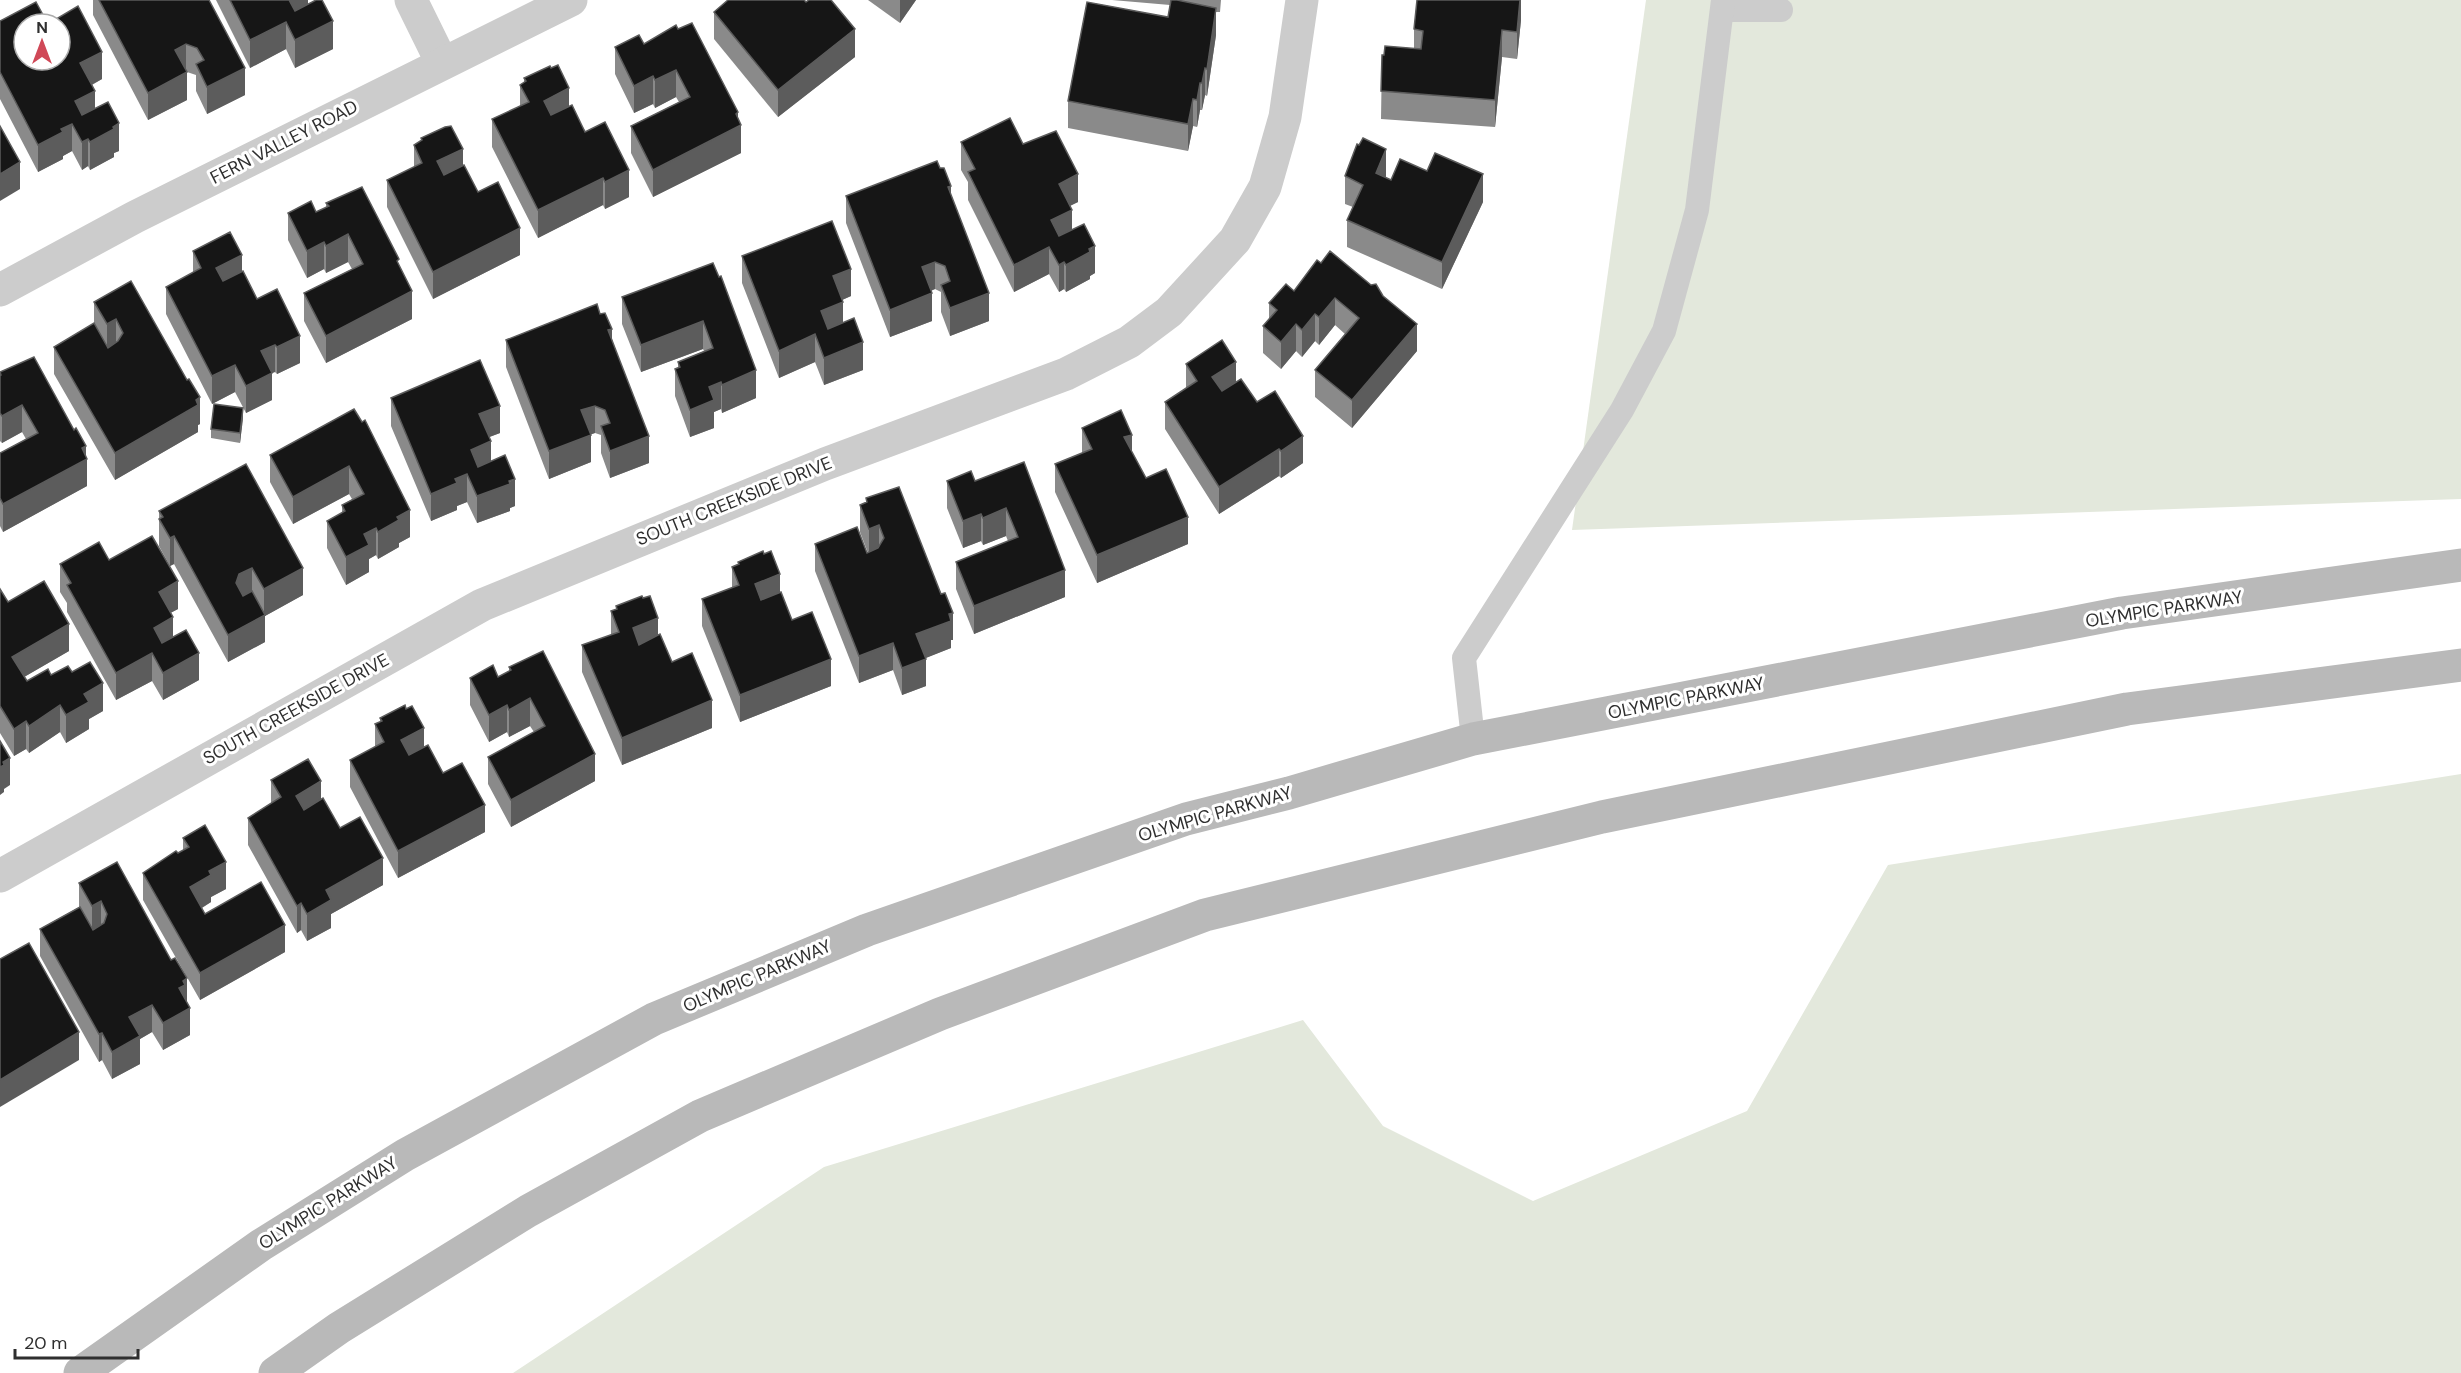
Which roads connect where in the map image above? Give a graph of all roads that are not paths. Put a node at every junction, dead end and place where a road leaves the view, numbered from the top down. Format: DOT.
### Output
graph roads {
  1 [pos="411,0"];
  2 [pos="572,0"];
  3 [pos="1302,0"];
  4 [pos="1723,5"];
  5 [pos="1781,10"];
  6 [pos="442,63"];
  7 [pos="0,290"];
  8 [pos="2461,565"];
  9 [pos="2461,665"];
  10 [pos="1473,739"];
  11 [pos="0,876"];
  12 [pos="80,1373"];
  13 [pos="275,1373"];
  1 -- 6 [label="street"];
  2 -- 6 [label="street, FERN VALLEY ROAD"];
  3 -- 11 [label="street, SOUTH CREEKSIDE DRIVE"];
  4 -- 5 [label="lane"];
  4 -- 10 [label="lane"];
  6 -- 7 [label="street, FERN VALLEY ROAD"];
  8 -- 10 [label="main road, OLYMPIC PARKWAY"];
  9 -- 13 [label="main road"];
  10 -- 12 [label="main road, OLYMPIC PARKWAY"];
}
